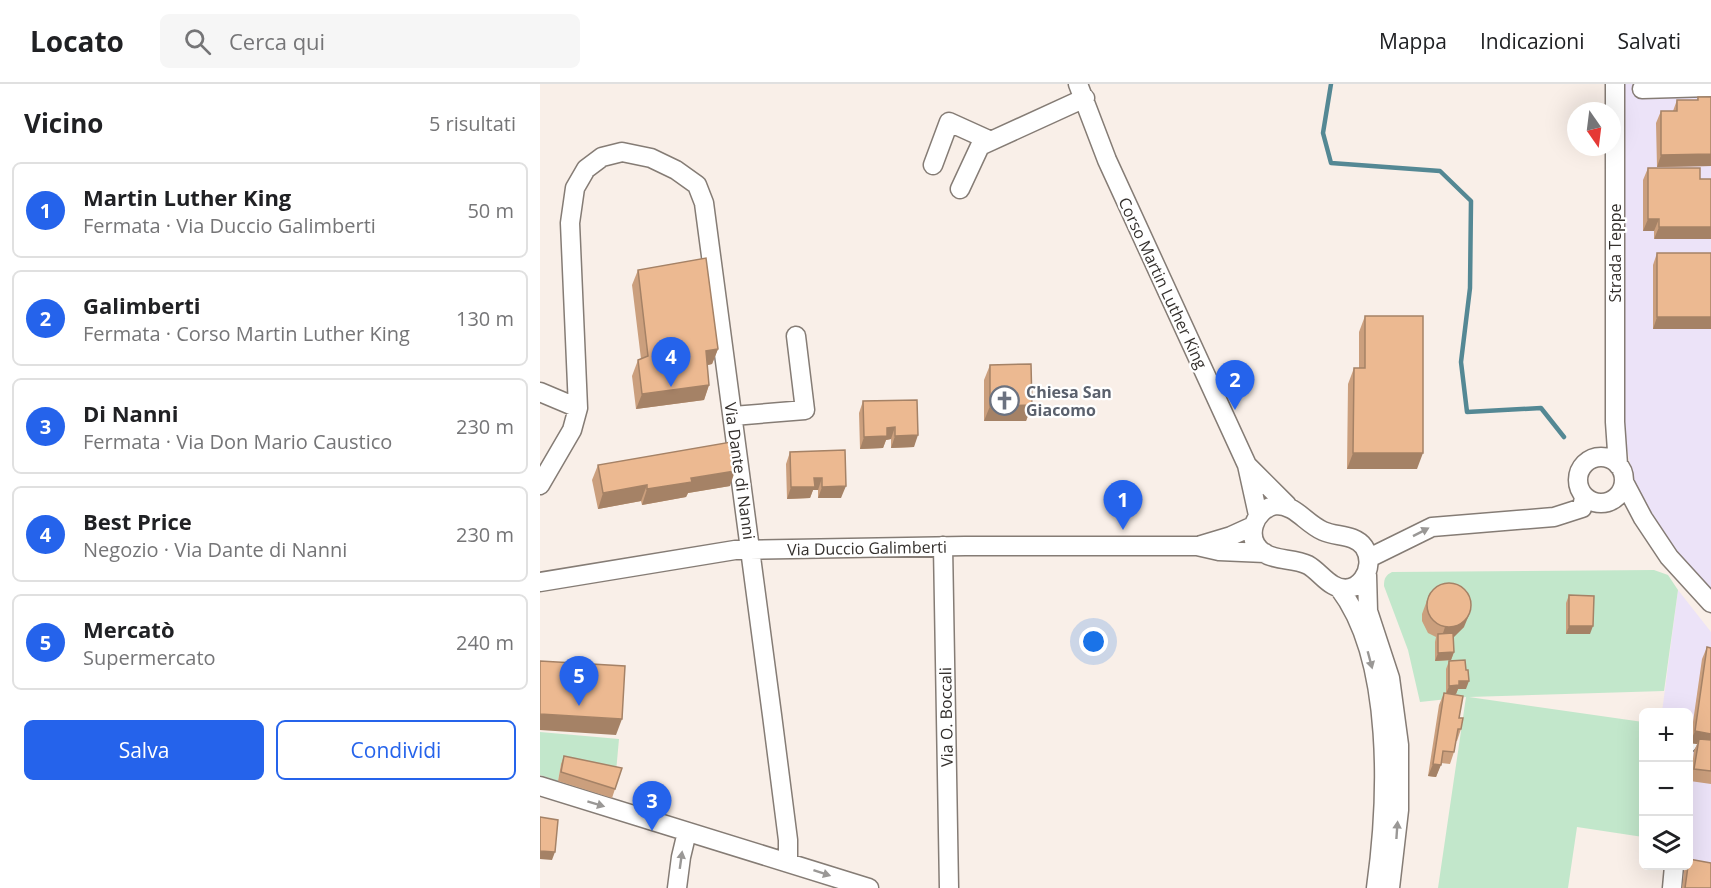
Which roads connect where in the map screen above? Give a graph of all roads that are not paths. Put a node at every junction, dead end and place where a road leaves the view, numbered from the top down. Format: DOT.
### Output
graph roads {
  1 [pos="1615,84"];
  2 [pos="1711,87"];
  3 [pos="1642,89"];
  4 [pos="1082,91"];
  5 [pos="991,141"];
  6 [pos="933,165"];
  7 [pos="960,189"];
  8 [pos="796,336"];
  9 [pos="540,392"];
  10 [pos="578,408"];
  11 [pos="733,416"];
  12 [pos="1616,422"];
  13 [pos="1592,459"];
  14 [pos="1247,465"];
  15 [pos="1621,473"];
  16 [pos="540,486"];
  17 [pos="1584,497"];
  18 [pos="1607,503"];
  19 [pos="1287,505"];
  20 [pos="1643,518"];
  21 [pos="1256,521"];
  22 [pos="943,546"];
  23 [pos="1197,546"];
  24 [pos="750,550"];
  25 [pos="1264,553"];
  26 [pos="1368,567"];
  27 [pos="540,582"];
  28 [pos="1339,588"];
  29 [pos="1711,603"];
  30 [pos="540,786"];
  31 [pos="687,832"];
  32 [pos="788,862"];
  33 [pos="1674,870"];
  34 [pos="857,886"];
  35 [pos="677,888"];
  36 [pos="949,888"];
  37 [pos="1376,888"];
  38 [pos="1390,888"];
  39 [pos="1672,888"];
  1 -- 12 [label="street, Strada Teppe"];
  2 -- 3 [label="street"];
  4 -- 5 [label="street, Corso Martin Luther King"];
  4 -- 14 [label="street, Corso Martin Luther King"];
  5 -- 6 [label="street"];
  5 -- 7 [label="street, Corso Martin Luther King"];
  8 -- 11 [label="street"];
  9 -- 10 [label="street"];
  10 -- 11 [label="street, Via Dante di Nanni"];
  10 -- 16 [label="street"];
  11 -- 24 [label="street, Via Dante di Nanni"];
  12 -- 13 [label="street"];
  12 -- 15 [label="street, Strada Teppe"];
  13 -- 15 [label="street"];
  13 -- 17 [label="street"];
  14 -- 19 [label="street, Corso Martin Luther King"];
  14 -- 21 [label="street, Corso Martin Luther King"];
  15 -- 18 [label="street"];
  15 -- 20 [label="street, Strada Teppe"];
  17 -- 18 [label="street"];
  26 -- 17 [label="street, one-way"];
  18 -- 20 [label="street"];
  19 -- 21 [label="street, Via Duccio Galimberti"];
  19 -- 26 [label="street, Corso Martin Luther King"];
  20 -- 29 [label="street, Strada Teppe"];
  21 -- 23 [label="street, Via Duccio Galimberti"];
  21 -- 25 [label="street, Corso Martin Luther King"];
  22 -- 23 [label="street, Via Duccio Galimberti"];
  22 -- 24 [label="street, Via Duccio Galimberti"];
  22 -- 36 [label="street, Via O. Boccali"];
  23 -- 25 [label="street, Via Duccio Galimberti"];
  24 -- 27 [label="street, Via Duccio Galimberti"];
  24 -- 32 [label="street, Via Dante di Nanni"];
  25 -- 28 [label="street, Via Duccio Galimberti"];
  26 -- 28 [label="street"];
  38 -- 26 [label="street, one-way"];
  28 -- 37 [label="street, one-way"];
  30 -- 31 [label="street, one-way"];
  31 -- 32 [label="street"];
  35 -- 31 [label="street, one-way"];
  32 -- 34 [label="street, one-way"];
  33 -- 39 [label="street"];
}
